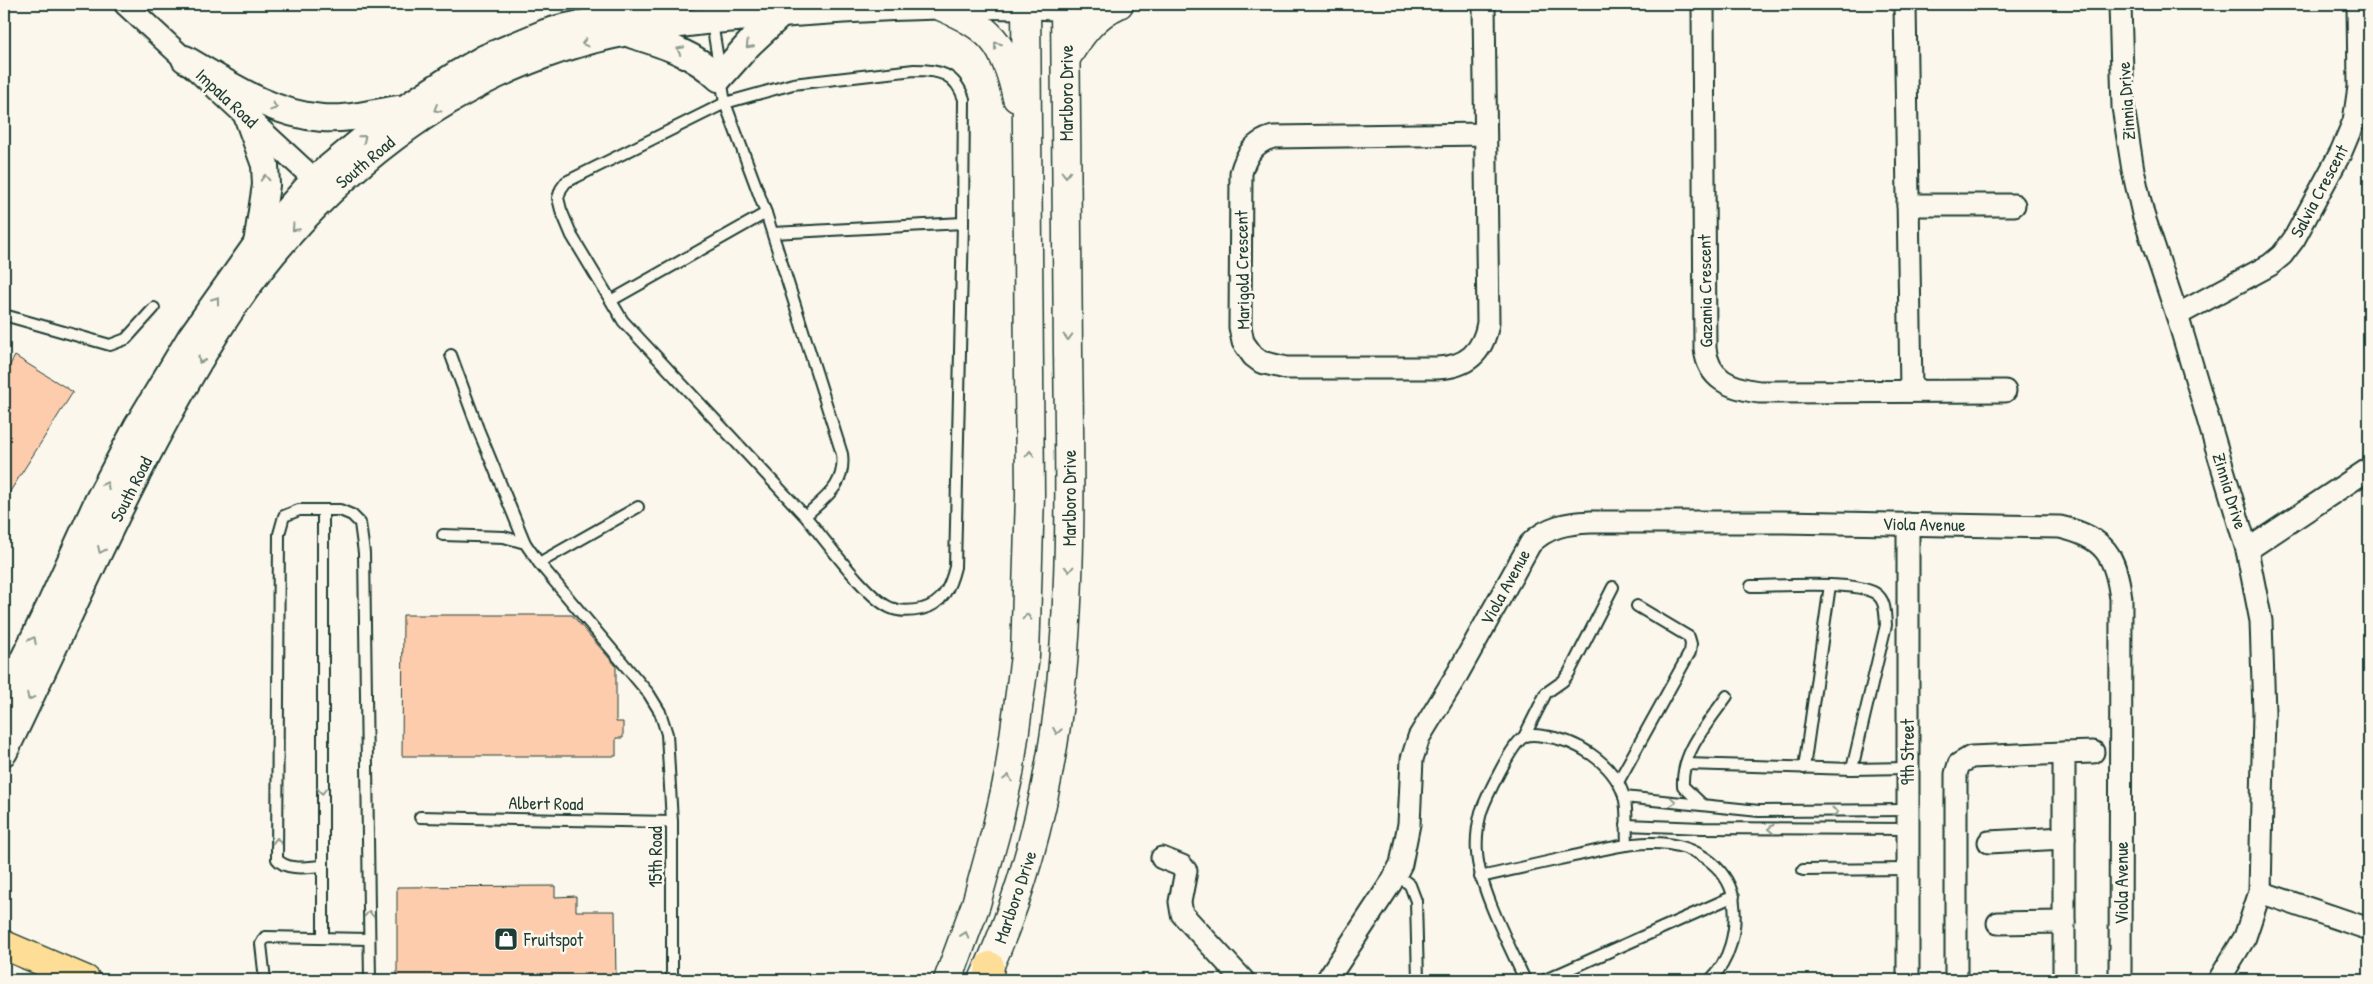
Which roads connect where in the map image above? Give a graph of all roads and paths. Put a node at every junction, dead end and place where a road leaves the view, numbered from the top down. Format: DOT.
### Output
graph roads {
  1 [pos="125,4"];
  2 [pos="677,4"];
  3 [pos="1026,4"];
  4 [pos="1105,4"];
  5 [pos="1119,4"];
  6 [pos="1484,4"];
  7 [pos="1703,4"];
  8 [pos="1905,4"];
  9 [pos="2120,4"];
  10 [pos="2358,4"];
  11 [pos="938,5"];
  12 [pos="1065,5"];
  13 [pos="710,12"];
  14 [pos="781,14"];
  15 [pos="625,32"];
  16 [pos="1066,58"];
  17 [pos="185,59"];
  18 [pos="719,78"];
  19 [pos="725,103"];
  20 [pos="404,108"];
  21 [pos="248,118"];
  22 [pos="1486,134"];
  23 [pos="1026,141"];
  24 [pos="322,186"];
  25 [pos="1908,205"];
  26 [pos="2014,205"];
  27 [pos="766,212"];
  28 [pos="963,223"];
  29 [pos="773,233"];
  30 [pos="257,244"];
  31 [pos="612,300"];
  32 [pos="154,308"];
  33 [pos="4,315"];
  34 [pos="2177,315"];
  35 [pos="451,355"];
  36 [pos="1912,391"];
  37 [pos="2005,391"];
  38 [pos="2369,469"];
  39 [pos="638,507"];
  40 [pos="323,510"];
  41 [pos="805,516"];
  42 [pos="1908,524"];
  43 [pos="443,535"];
  44 [pos="525,543"];
  45 [pos="2247,550"];
  46 [pos="539,563"];
  47 [pos="1830,585"];
  48 [pos="1751,586"];
  49 [pos="1613,587"];
  50 [pos="1637,606"];
  51 [pos="1727,696"];
  52 [pos="4,699"];
  53 [pos="1524,737"];
  54 [pos="4,752"];
  55 [pos="2093,752"];
  56 [pos="2064,753"];
  57 [pos="1686,764"];
  58 [pos="1804,768"];
  59 [pos="1907,768"];
  60 [pos="1852,770"];
  61 [pos="1618,782"];
  62 [pos="1624,797"];
  63 [pos="1703,805"];
  64 [pos="420,817"];
  65 [pos="1907,819"];
  66 [pos="672,822"];
  67 [pos="1626,825"];
  68 [pos="2064,838"];
  69 [pos="1989,842"];
  70 [pos="1627,845"];
  71 [pos="1162,858"];
  72 [pos="322,866"];
  73 [pos="1908,869"];
  74 [pos="1803,870"];
  75 [pos="1396,874"];
  76 [pos="1480,877"];
  77 [pos="2260,892"];
  78 [pos="1734,896"];
  79 [pos="2064,922"];
  80 [pos="1998,923"];
  81 [pos="2369,929"];
  82 [pos="323,938"];
  83 [pos="369,939"];
  84 [pos="4,945"];
  85 [pos="987,975"];
  86 [pos="86,980"];
  87 [pos="265,980"];
  88 [pos="370,980"];
  89 [pos="672,980"];
  90 [pos="948,980"];
  91 [pos="1243,980"];
  92 [pos="1327,980"];
  93 [pos="1418,980"];
  94 [pos="1525,980"];
  95 [pos="1545,980"];
  96 [pos="1710,980"];
  97 [pos="1908,980"];
  98 [pos="1956,980"];
  99 [pos="2064,980"];
  100 [pos="2120,980"];
  101 [pos="2219,980"];
  1 -- 17 [label="street, Impala Road"];
  2 -- 20 [label="street, South Road"];
  3 -- 11 [label="street, South Road"];
  3 -- 12 [label="street, South Road"];
  3 -- 23 [label="main road, Marlboro Drive"];
  4 -- 12 [label="street"];
  5 -- 16 [label="main road"];
  6 -- 22 [label="street, Marigold Crescent"];
  7 -- 36 [label="street, Gazania Crescent"];
  8 -- 25 [label="street"];
  9 -- 34 [label="street, Zinnia Drive"];
  10 -- 34 [label="street, Salvia Crescent"];
  11 -- 14 [label="street, South Road"];
  23 -- 11 [label="main road, one-way"];
  12 -- 16 [label="main road, Marlboro Drive"];
  13 -- 14 [label="street, South Road"];
  13 -- 15 [label="street, South Road"];
  13 -- 18 [label="lane"];
  14 -- 18 [label="street, one-way"];
  18 -- 15 [label="street, one-way"];
  15 -- 24 [label="street, South Road, one-way"];
  16 -- 85 [label="main road, Marlboro Drive, one-way"];
  17 -- 20 [label="street, one-way"];
  17 -- 21 [label="street, Impala Road"];
  18 -- 19 [label="lane"];
  19 -- 27 [label="lane"];
  19 -- 28 [label="lane"];
  19 -- 31 [label="lane"];
  24 -- 20 [label="street, South Road, one-way"];
  21 -- 24 [label="street, Impala Road"];
  30 -- 21 [label="street, one-way"];
  22 -- 22 [label="street, Marigold Crescent"];
  90 -- 23 [label="main road, Marlboro Drive, one-way"];
  24 -- 30 [label="street, South Road"];
  24 -- 54 [label="street, South Road, one-way"];
  25 -- 26 [label="street"];
  25 -- 36 [label="street"];
  27 -- 29 [label="lane"];
  27 -- 31 [label="lane"];
  28 -- 29 [label="lane"];
  28 -- 41 [label="lane"];
  29 -- 41 [label="lane"];
  52 -- 30 [label="street, South Road, one-way"];
  31 -- 41 [label="lane"];
  32 -- 33 [label="lane"];
  34 -- 45 [label="street, Zinnia Drive"];
  35 -- 44 [label="lane, 15th Road"];
  36 -- 37 [label="street, Gazania Crescent"];
  38 -- 45 [label="street"];
  39 -- 46 [label="lane"];
  40 -- 72 [label="lane, one-way"];
  72 -- 40 [label="lane, one-way"];
  83 -- 40 [label="lane, one-way"];
  42 -- 59 [label="street, 9th Street"];
  42 -- 75 [label="street, Viola Avenue"];
  42 -- 100 [label="street, Viola Avenue"];
  43 -- 44 [label="lane"];
  44 -- 46 [label="lane, 15th Road"];
  45 -- 77 [label="street, Zinnia Drive"];
  46 -- 66 [label="lane, 15th Road"];
  47 -- 48 [label="lane"];
  47 -- 58 [label="lane"];
  47 -- 60 [label="lane"];
  49 -- 53 [label="lane"];
  50 -- 61 [label="lane"];
  51 -- 57 [label="lane"];
  53 -- 61 [label="lane"];
  53 -- 76 [label="lane"];
  55 -- 56 [label="street"];
  56 -- 68 [label="street"];
  56 -- 98 [label="street"];
  57 -- 58 [label="lane"];
  57 -- 63 [label="lane"];
  58 -- 60 [label="lane"];
  59 -- 60 [label="lane"];
  59 -- 65 [label="street, 9th Street"];
  61 -- 62 [label="lane"];
  62 -- 63 [label="lane, one-way"];
  62 -- 67 [label="lane"];
  63 -- 65 [label="lane, one-way"];
  64 -- 66 [label="lane, Albert Road"];
  65 -- 67 [label="lane, one-way"];
  65 -- 73 [label="street, 9th Street"];
  66 -- 89 [label="lane, 15th Road"];
  67 -- 70 [label="lane"];
  68 -- 69 [label="street"];
  68 -- 79 [label="street"];
  70 -- 76 [label="lane"];
  70 -- 78 [label="lane"];
  71 -- 91 [label="street"];
  72 -- 82 [label="lane"];
  73 -- 74 [label="lane"];
  73 -- 97 [label="street, 9th Street"];
  75 -- 92 [label="street, Viola Avenue"];
  75 -- 93 [label="lane"];
  76 -- 94 [label="lane"];
  77 -- 81 [label="street"];
  77 -- 101 [label="street, Zinnia Drive"];
  78 -- 95 [label="lane"];
  78 -- 96 [label="lane"];
  79 -- 80 [label="street"];
  79 -- 99 [label="street"];
  82 -- 83 [label="lane"];
  82 -- 87 [label="lane"];
  83 -- 88 [label="lane"];
  84 -- 86 [label="main road"];
}
